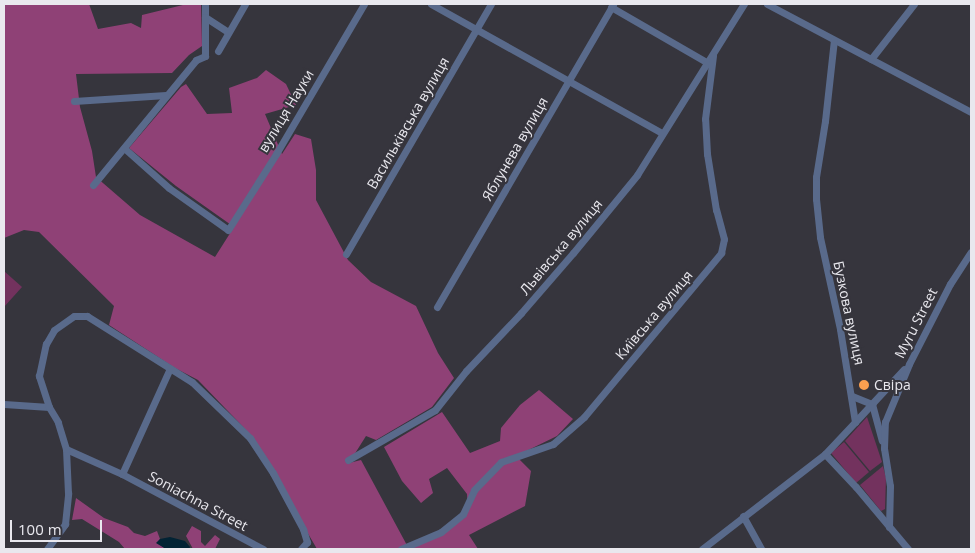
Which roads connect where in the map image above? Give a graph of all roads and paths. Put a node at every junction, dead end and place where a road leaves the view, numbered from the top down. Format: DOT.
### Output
graph roads {
  1 [pos="205,4"];
  2 [pos="245,4"];
  3 [pos="364,4"];
  4 [pos="431,4"];
  5 [pos="491,4"];
  6 [pos="744,4"];
  7 [pos="767,4"];
  8 [pos="914,4"];
  9 [pos="612,5"];
  10 [pos="781,7"];
  11 [pos="205,17"];
  12 [pos="476,30"];
  13 [pos="228,32"];
  14 [pos="834,40"];
  15 [pos="218,50"];
  16 [pos="713,56"];
  17 [pos="871,59"];
  18 [pos="708,63"];
  19 [pos="570,80"];
  20 [pos="166,95"];
  21 [pos="74,101"];
  22 [pos="971,112"];
  23 [pos="662,133"];
  24 [pos="124,148"];
  25 [pos="93,185"];
  26 [pos="971,252"];
  27 [pos="346,254"];
  28 [pos="437,307"];
  29 [pos="909,364"];
  30 [pos="170,368"];
  31 [pos="852,396"];
  32 [pos="4,404"];
  33 [pos="872,404"];
  34 [pos="49,407"];
  35 [pos="855,422"];
  36 [pos="884,448"];
  37 [pos="66,449"];
  38 [pos="825,454"];
  39 [pos="348,460"];
  40 [pos="122,474"];
  41 [pos="744,516"];
  42 [pos="889,527"];
  43 [pos="47,549"];
  44 [pos="263,549"];
  45 [pos="301,549"];
  46 [pos="401,549"];
  47 [pos="702,549"];
  48 [pos="761,549"];
  49 [pos="908,549"];
  1 -- 11 [label="street"];
  2 -- 13 [label="street"];
  3 -- 24 [label="street, вулиця Науки"];
  4 -- 12 [label="street"];
  5 -- 12 [label="street, Васильківська вулиця"];
  6 -- 16 [label="street, Львівська вулиця"];
  7 -- 10 [label="street"];
  8 -- 17 [label="street"];
  9 -- 18 [label="street"];
  9 -- 19 [label="street, Яблунева вулиця"];
  10 -- 14 [label="street"];
  11 -- 13 [label="street"];
  11 -- 20 [label="street"];
  12 -- 19 [label="street"];
  12 -- 27 [label="street, Васильківська вулиця"];
  13 -- 15 [label="street"];
  14 -- 17 [label="street"];
  14 -- 31 [label="street, Бузкова вулиця"];
  16 -- 18 [label="street, Львівська вулиця"];
  16 -- 46 [label="street, Київська вулиця"];
  17 -- 22 [label="street"];
  18 -- 23 [label="street, Львівська вулиця"];
  19 -- 23 [label="street"];
  19 -- 28 [label="street, Яблунева вулиця"];
  20 -- 21 [label="street"];
  20 -- 24 [label="street"];
  23 -- 39 [label="street, Львівська вулиця"];
  24 -- 25 [label="street"];
  26 -- 29 [label="street, Myru Street"];
  29 -- 33 [label="street"];
  29 -- 36 [label="street, Myru Street"];
  30 -- 34 [label="street"];
  30 -- 40 [label="street"];
  30 -- 45 [label="street"];
  31 -- 33 [label="street"];
  31 -- 35 [label="street, Бузкова вулиця"];
  32 -- 34 [label="street"];
  33 -- 35 [label="street"];
  33 -- 36 [label="street"];
  34 -- 37 [label="street"];
  35 -- 38 [label="street"];
  36 -- 42 [label="street, Myru Street"];
  37 -- 40 [label="street, Soniachna Street"];
  37 -- 43 [label="street"];
  38 -- 41 [label="street"];
  38 -- 42 [label="street"];
  40 -- 44 [label="street, Soniachna Street"];
  41 -- 47 [label="street"];
  41 -- 48 [label="street"];
  42 -- 49 [label="street"];
}
